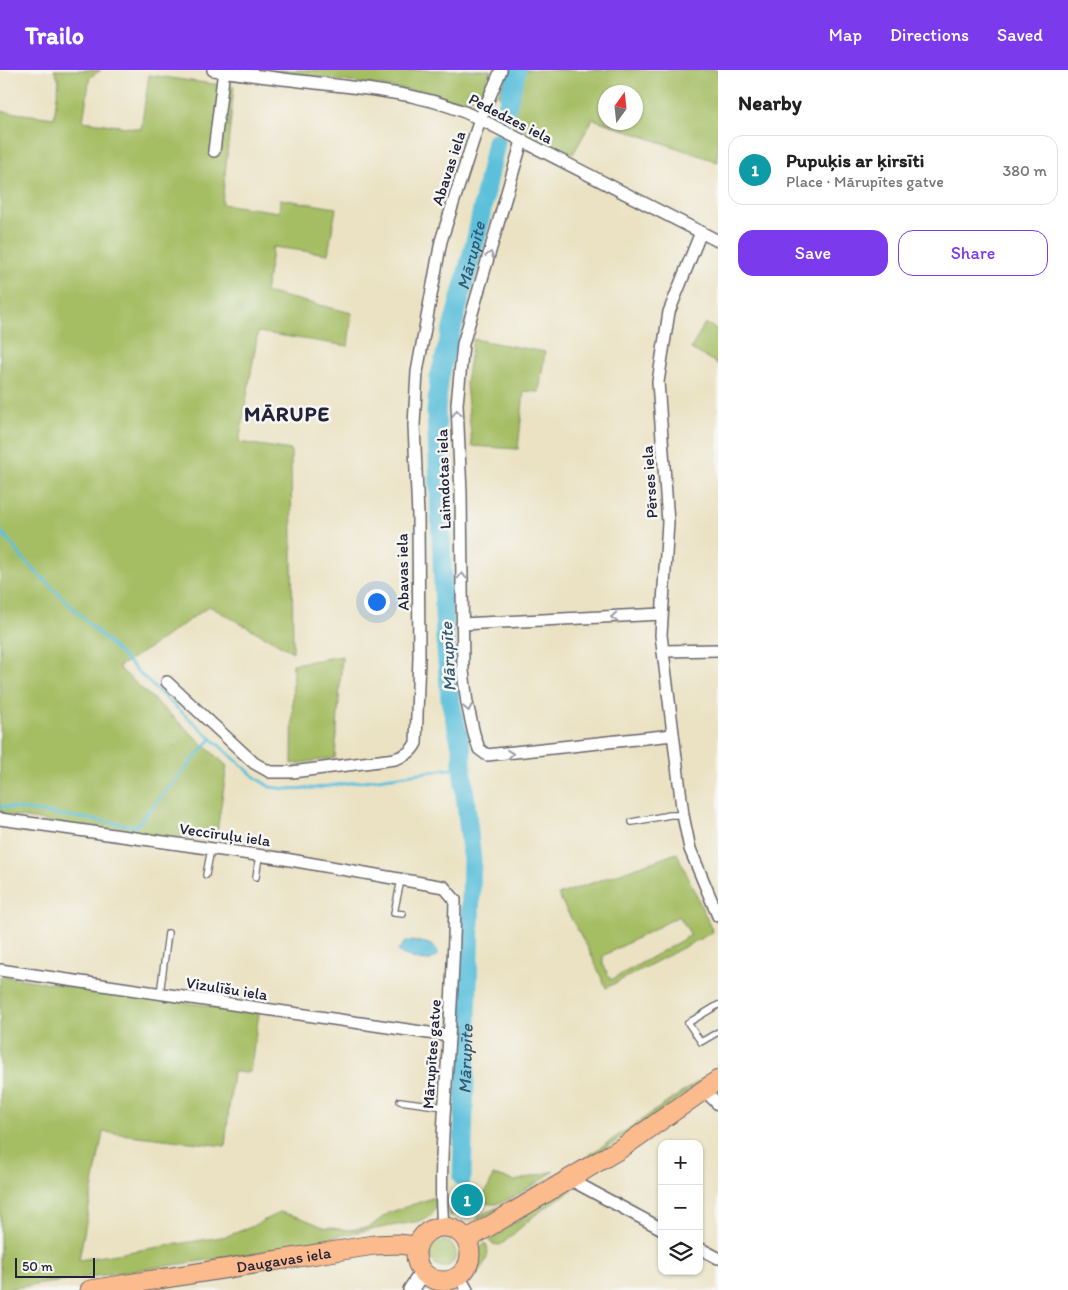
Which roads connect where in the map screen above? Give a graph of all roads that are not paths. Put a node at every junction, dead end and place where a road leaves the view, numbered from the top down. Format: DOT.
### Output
graph roads {
  1 [pos="501,70"];
  2 [pos="220,71"];
  3 [pos="480,119"];
  4 [pos="522,141"];
  5 [pos="214,151"];
  6 [pos="701,232"];
  7 [pos="718,241"];
  8 [pos="662,614"];
  9 [pos="462,624"];
  10 [pos="718,650"];
  11 [pos="663,651"];
  12 [pos="167,682"];
  13 [pos="673,735"];
  14 [pos="683,815"];
  15 [pos="0,819"];
  16 [pos="632,822"];
  17 [pos="210,849"];
  18 [pos="259,856"];
  19 [pos="206,875"];
  20 [pos="256,877"];
  21 [pos="401,880"];
  22 [pos="444,887"];
  23 [pos="402,914"];
  24 [pos="718,916"];
  25 [pos="168,933"];
  26 [pos="0,970"];
  27 [pos="160,994"];
  28 [pos="718,1005"];
  29 [pos="718,1032"];
  30 [pos="450,1036"];
  31 [pos="711,1085"];
  32 [pos="400,1101"];
  33 [pos="718,1104"];
  34 [pos="445,1107"];
  35 [pos="569,1179"];
  36 [pos="658,1227"];
  37 [pos="443,1228"];
  38 [pos="466,1240"];
  39 [pos="417,1246"];
  40 [pos="703,1250"];
  41 [pos="718,1258"];
  42 [pos="423,1272"];
  43 [pos="463,1283"];
  44 [pos="90,1290"];
  45 [pos="411,1290"];
  1 -- 3 [label="street"];
  2 -- 3 [label="street, Pededzes iela"];
  2 -- 5 [label="street"];
  3 -- 4 [label="street, Pededzes iela"];
  3 -- 12 [label="street, Abavas iela"];
  4 -- 6 [label="street, Pededzes iela"];
  9 -- 4 [label="street, Laimdotas iela, one-way"];
  6 -- 7 [label="street, Pededzes iela"];
  6 -- 8 [label="street, Pērses iela"];
  8 -- 9 [label="street, one-way"];
  8 -- 11 [label="street, Pērses iela"];
  9 -- 13 [label="street, one-way"];
  10 -- 11 [label="street"];
  11 -- 13 [label="street, Pērses iela"];
  13 -- 14 [label="street, Pērses iela"];
  14 -- 16 [label="lane"];
  14 -- 24 [label="street, Pērses iela"];
  15 -- 17 [label="street, Veccīruļu iela"];
  17 -- 18 [label="street, Veccīruļu iela"];
  17 -- 19 [label="lane"];
  18 -- 20 [label="lane"];
  18 -- 21 [label="street, Veccīruļu iela"];
  21 -- 22 [label="street, Veccīruļu iela"];
  21 -- 23 [label="lane"];
  22 -- 30 [label="street, Mārupītes gatve"];
  25 -- 27 [label="lane"];
  26 -- 27 [label="street, Vizulīšu iela"];
  27 -- 30 [label="street, Vizulīšu iela"];
  28 -- 29 [label="lane"];
  30 -- 34 [label="street, Mārupītes gatve"];
  31 -- 33 [label="street"];
  31 -- 35 [label="main road"];
  32 -- 34 [label="lane"];
  34 -- 37 [label="street, Mārupītes gatve"];
  35 -- 36 [label="street"];
  35 -- 38 [label="main road"];
  37 -- 38 [label="main road"];
  37 -- 39 [label="main road"];
  38 -- 43 [label="main road"];
  39 -- 42 [label="main road"];
  39 -- 44 [label="main road, Daugavas iela"];
  40 -- 41 [label="street"];
  42 -- 43 [label="main road"];
  42 -- 45 [label="street"];
}
